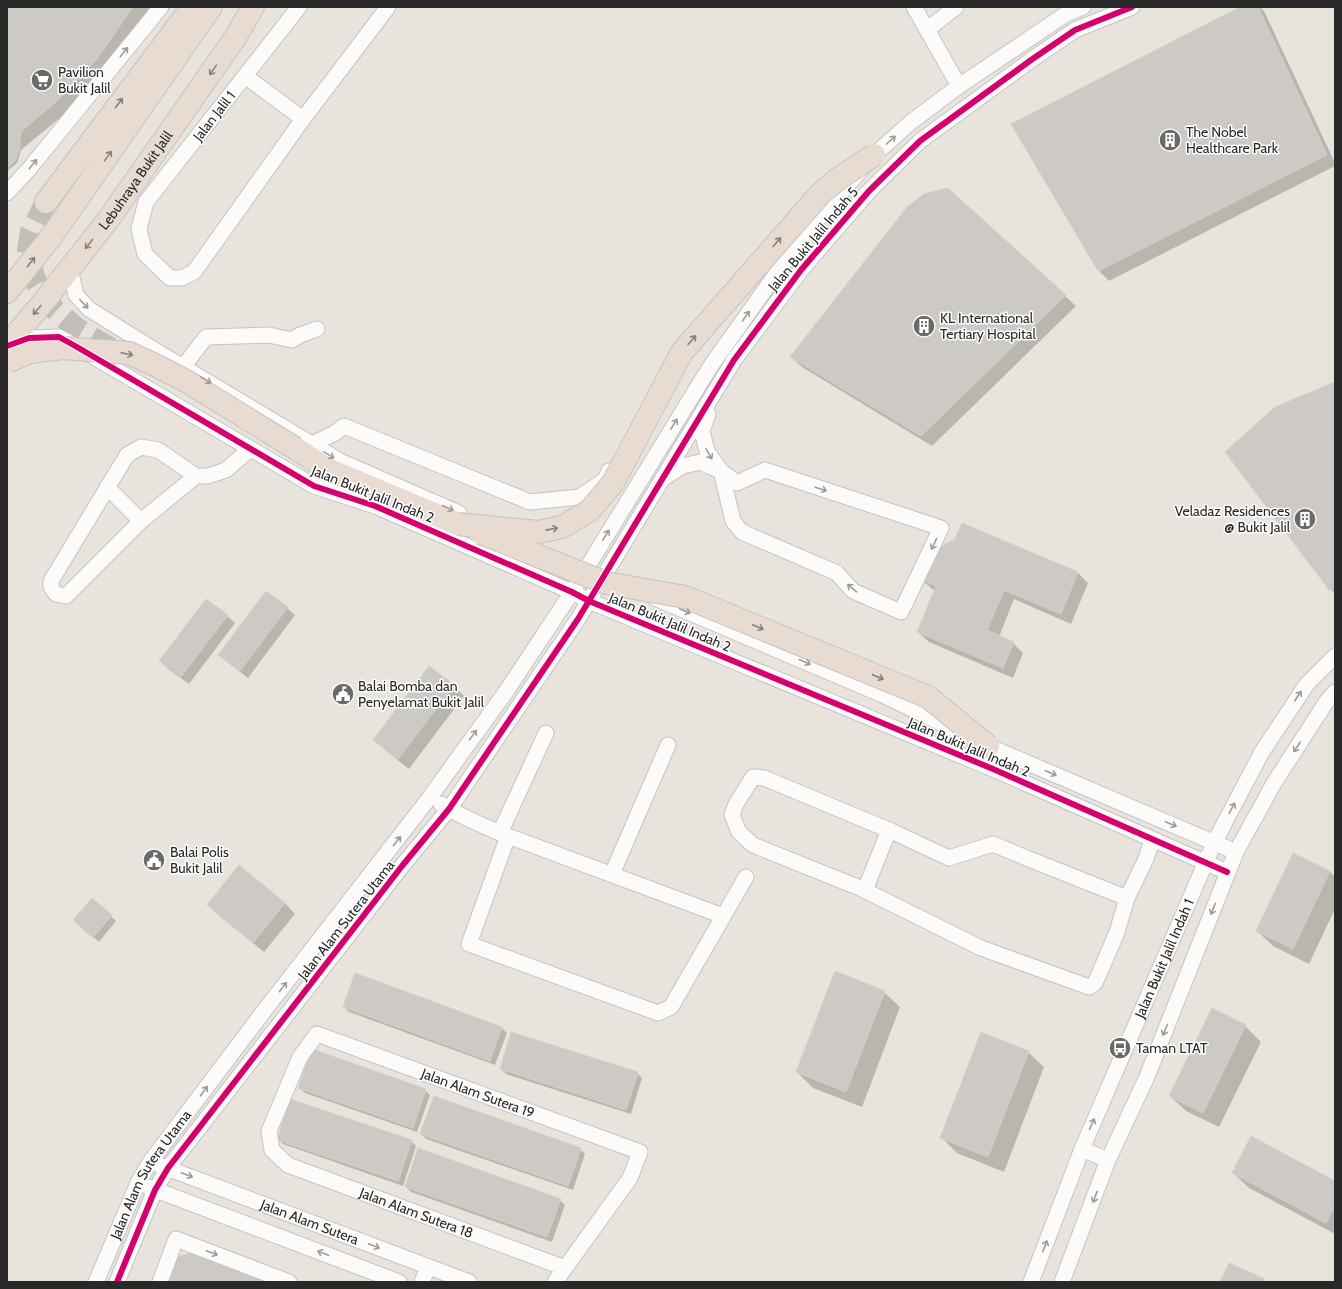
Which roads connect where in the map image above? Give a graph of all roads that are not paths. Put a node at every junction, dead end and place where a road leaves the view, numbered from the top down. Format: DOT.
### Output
graph roads {
  1 [pos="161,7"];
  2 [pos="192,7"];
  3 [pos="212,7"];
  4 [pos="253,7"];
  5 [pos="261,7"];
  6 [pos="299,7"];
  7 [pos="388,7"];
  8 [pos="914,7"];
  9 [pos="956,7"];
  10 [pos="1083,7"];
  11 [pos="1132,7"];
  12 [pos="928,29"];
  13 [pos="235,38"];
  14 [pos="245,76"];
  15 [pos="960,86"];
  16 [pos="303,119"];
  17 [pos="874,155"];
  18 [pos="9,193"];
  19 [pos="46,202"];
  20 [pos="70,269"];
  21 [pos="9,288"];
  22 [pos="317,329"];
  23 [pos="7,346"];
  24 [pos="671,361"];
  25 [pos="7,362"];
  26 [pos="183,367"];
  27 [pos="723,378"];
  28 [pos="312,444"];
  29 [pos="250,449"];
  30 [pos="721,472"];
  31 [pos="196,476"];
  32 [pos="661,481"];
  33 [pos="107,487"];
  34 [pos="141,521"];
  35 [pos="458,524"];
  36 [pos="585,568"];
  37 [pos="604,576"];
  38 [pos="572,592"];
  39 [pos="589,601"];
  40 [pos="1335,656"];
  41 [pos="1335,692"];
  42 [pos="546,733"];
  43 [pos="668,745"];
  44 [pos="988,746"];
  45 [pos="462,751"];
  46 [pos="478,765"];
  47 [pos="430,797"];
  48 [pos="449,809"];
  49 [pos="889,830"];
  50 [pos="504,834"];
  51 [pos="1152,840"];
  52 [pos="1214,843"];
  53 [pos="1236,852"];
  54 [pos="1206,863"];
  55 [pos="1227,872"];
  56 [pos="612,874"];
  57 [pos="746,877"];
  58 [pos="865,890"];
  59 [pos="1127,898"];
  60 [pos="723,916"];
  61 [pos="317,1034"];
  62 [pos="1082,1149"];
  63 [pos="1108,1160"];
  64 [pos="150,1162"];
  65 [pos="168,1168"];
  66 [pos="138,1183"];
  67 [pos="156,1190"];
  68 [pos="428,1267"];
  69 [pos="565,1268"];
  70 [pos="96,1282"];
  71 [pos="117,1282"];
  72 [pos="160,1282"];
  73 [pos="289,1282"];
  74 [pos="399,1282"];
  75 [pos="422,1282"];
  76 [pos="469,1282"];
  77 [pos="554,1282"];
  78 [pos="1031,1282"];
  79 [pos="1062,1282"];
  18 -- 1 [label="street, one-way"];
  19 -- 2 [label="highway, one-way"];
  21 -- 3 [label="highway, one-way"];
  4 -- 13 [label="highway, Lebuhraya Bukit Jalil"];
  5 -- 13 [label="highway"];
  6 -- 14 [label="street, Jalan Jalil 1"];
  7 -- 16 [label="street"];
  8 -- 12 [label="street"];
  9 -- 12 [label="street"];
  10 -- 15 [label="street, Jalan Bukit Jalil Indah 5"];
  11 -- 27 [label="street, Jalan Bukit Jalil Indah 5"];
  12 -- 15 [label="street"];
  13 -- 20 [label="highway, Lebuhraya Bukit Jalil, one-way"];
  14 -- 16 [label="street"];
  14 -- 16 [label="street, Jalan Jalil 1"];
  17 -- 15 [label="street, Jalan Bukit Jalil Indah 5, one-way"];
  35 -- 17 [label="highway, one-way, bridge"];
  36 -- 17 [label="street, Jalan Bukit Jalil Indah 5, one-way"];
  20 -- 23 [label="highway, Lebuhraya Bukit Jalil, one-way"];
  20 -- 26 [label="street, Jalan Bukit Jalil Indah 2, one-way"];
  22 -- 26 [label="street"];
  23 -- 29 [label="street, Jalan Bukit Jalil Indah 2"];
  24 -- 28 [label="street"];
  25 -- 35 [label="highway, one-way, bridge"];
  26 -- 28 [label="street, Jalan Bukit Jalil Indah 2, one-way"];
  27 -- 30 [label="street, one-way"];
  27 -- 32 [label="street, Jalan Bukit Jalil Indah 5"];
  28 -- 36 [label="street, Jalan Bukit Jalil Indah 2, one-way"];
  29 -- 31 [label="street"];
  29 -- 38 [label="street, Jalan Bukit Jalil Indah 2"];
  30 -- 30 [label="street, one-way"];
  30 -- 32 [label="street"];
  31 -- 33 [label="street"];
  31 -- 34 [label="street"];
  32 -- 37 [label="street, Jalan Bukit Jalil Indah 5"];
  33 -- 34 [label="street"];
  33 -- 34 [label="street"];
  35 -- 44 [label="highway, one-way, bridge"];
  36 -- 37 [label="street, Jalan Bukit Jalil Indah 2"];
  36 -- 38 [label="street, Jalan Bukit Jalil Indah 5"];
  37 -- 39 [label="street, Jalan Alam Sutera Utama"];
  37 -- 44 [label="street, Jalan Bukit Jalil Indah 2, one-way"];
  38 -- 39 [label="street, Jalan Bukit Jalil Indah 2"];
  45 -- 38 [label="street, Jalan Alam Sutera Utama, one-way"];
  39 -- 46 [label="street, Jalan Alam Sutera Utama"];
  39 -- 51 [label="street, Jalan Bukit Jalil Indah 2"];
  52 -- 40 [label="street, Jalan Bukit Jalil Indah 1, one-way"];
  41 -- 53 [label="street, Jalan Bukit Jalil Indah 1, one-way"];
  42 -- 50 [label="street"];
  43 -- 56 [label="street"];
  44 -- 52 [label="street, Jalan Bukit Jalil Indah 2, one-way"];
  45 -- 46 [label="street"];
  45 -- 47 [label="street, Jalan Alam Sutera Utama"];
  46 -- 48 [label="street, Jalan Alam Sutera Utama"];
  47 -- 48 [label="street"];
  64 -- 47 [label="street, Jalan Alam Sutera Utama, one-way"];
  48 -- 50 [label="street"];
  48 -- 65 [label="street, Jalan Alam Sutera Utama"];
  49 -- 58 [label="street"];
  49 -- 58 [label="street"];
  49 -- 59 [label="street"];
  50 -- 56 [label="street"];
  50 -- 60 [label="street"];
  51 -- 54 [label="street, Jalan Bukit Jalil Indah 2"];
  51 -- 59 [label="street"];
  52 -- 53 [label="street, Jalan Bukit Jalil Indah 2"];
  52 -- 54 [label="street, Jalan Bukit Jalil Indah 1"];
  53 -- 55 [label="street, Jalan Bukit Jalil Indah 1"];
  54 -- 55 [label="street, Jalan Bukit Jalil Indah 2"];
  62 -- 54 [label="street, Jalan Bukit Jalil Indah 1, one-way"];
  55 -- 63 [label="street, Jalan Bukit Jalil Indah 1, one-way"];
  56 -- 60 [label="street"];
  57 -- 60 [label="street"];
  58 -- 59 [label="street"];
  61 -- 69 [label="street, Jalan Alam Sutera 18"];
  61 -- 69 [label="street, Jalan Alam Sutera 19"];
  62 -- 63 [label="street"];
  78 -- 62 [label="street, Jalan Bukit Jalil Indah 1, one-way"];
  63 -- 79 [label="street, Jalan Bukit Jalil Indah 1, one-way"];
  64 -- 65 [label="street, Jalan Alam Sutera"];
  64 -- 66 [label="street, Jalan Alam Sutera Utama"];
  65 -- 67 [label="street, Jalan Alam Sutera Utama"];
  65 -- 68 [label="street, Jalan Alam Sutera, one-way"];
  66 -- 67 [label="street, Jalan Alam Sutera"];
  66 -- 70 [label="street, Jalan Alam Sutera Utama"];
  67 -- 71 [label="street, Jalan Alam Sutera Utama"];
  74 -- 67 [label="street, Jalan Alam Sutera, one-way"];
  68 -- 75 [label="street"];
  68 -- 76 [label="street, Jalan Alam Sutera"];
  69 -- 77 [label="street"];
  72 -- 73 [label="street, one-way"];
}
